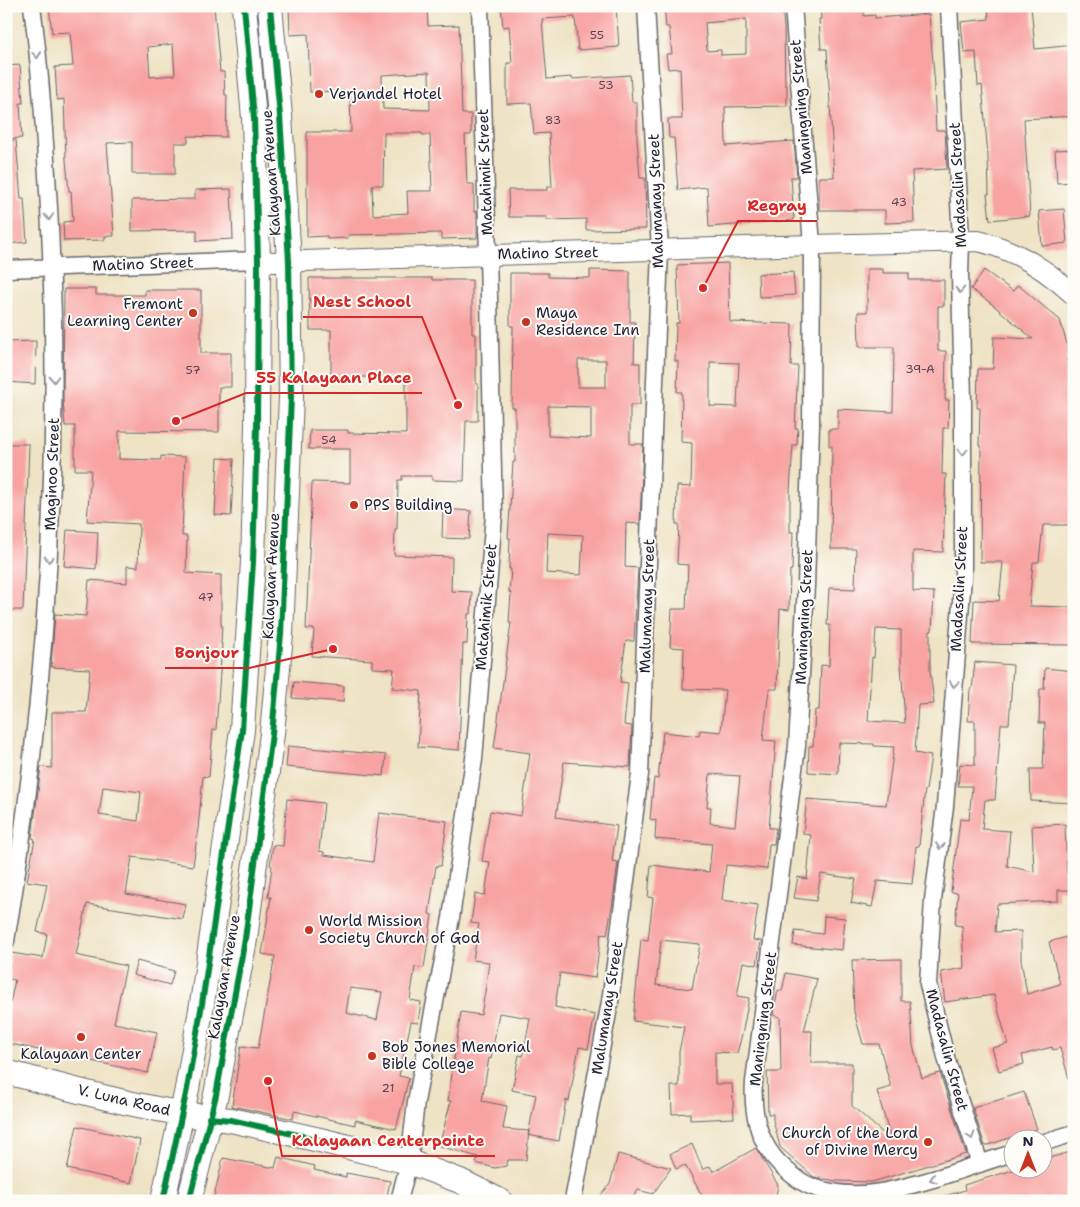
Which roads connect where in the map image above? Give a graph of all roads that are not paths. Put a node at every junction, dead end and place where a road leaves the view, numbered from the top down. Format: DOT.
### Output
graph roads {
  1 [pos="32,6"];
  2 [pos="244,6"];
  3 [pos="270,6"];
  4 [pos="480,6"];
  5 [pos="646,6"];
  6 [pos="793,6"];
  7 [pos="949,6"];
  8 [pos="961,241"];
  9 [pos="812,244"];
  10 [pos="660,250"];
  11 [pos="488,254"];
  12 [pos="258,260"];
  13 [pos="289,261"];
  14 [pos="52,267"];
  15 [pos="6,269"];
  16 [pos="1074,295"];
  17 [pos="6,941"];
  18 [pos="6,1072"];
  19 [pos="182,1114"];
  20 [pos="209,1118"];
  21 [pos="1074,1133"];
  22 [pos="1052,1140"];
  23 [pos="1002,1156"];
  24 [pos="409,1162"];
  25 [pos="980,1164"];
  26 [pos="810,1194"];
  27 [pos="163,1201"];
  28 [pos="189,1201"];
  29 [pos="399,1201"];
  30 [pos="500,1201"];
  31 [pos="573,1201"];
  1 -- 14 [label="street, Maginoo Street, one-way"];
  2 -- 12 [label="main road, Kalayaan Avenue"];
  3 -- 13 [label="main road, Kalayaan Avenue"];
  4 -- 11 [label="street, Matahimik Street"];
  5 -- 10 [label="street, Malumanay Street"];
  6 -- 9 [label="street, Maningning Street"];
  7 -- 8 [label="street, Madasalin Street"];
  8 -- 9 [label="street, Matino Street"];
  8 -- 16 [label="street, Matino Street"];
  8 -- 25 [label="street, Madasalin Street, one-way"];
  9 -- 10 [label="street, Matino Street"];
  9 -- 26 [label="street, Maningning Street"];
  10 -- 11 [label="street, Matino Street"];
  10 -- 31 [label="street, Malumanay Street"];
  11 -- 13 [label="street, Matino Street"];
  11 -- 24 [label="street, Matahimik Street"];
  12 -- 13 [label="street, Matino Street"];
  12 -- 14 [label="street, Matino Street"];
  12 -- 19 [label="main road, Kalayaan Avenue"];
  13 -- 20 [label="main road, Kalayaan Avenue"];
  14 -- 15 [label="street, Matino Street"];
  14 -- 17 [label="street, Maginoo Street, one-way"];
  18 -- 19 [label="main road, V. Luna Road"];
  19 -- 20 [label="main road, V. Luna Road"];
  19 -- 27 [label="main road, Kalayaan Avenue"];
  20 -- 24 [label="main road, V. Luna Road"];
  20 -- 28 [label="main road, Kalayaan Avenue"];
  21 -- 22 [label="street"];
  23 -- 25 [label="street, Maningning Street"];
  24 -- 29 [label="street, Matahimik Street"];
  24 -- 30 [label="main road, V. Luna Road"];
  25 -- 26 [label="street, Maningning Street, one-way"];
}
